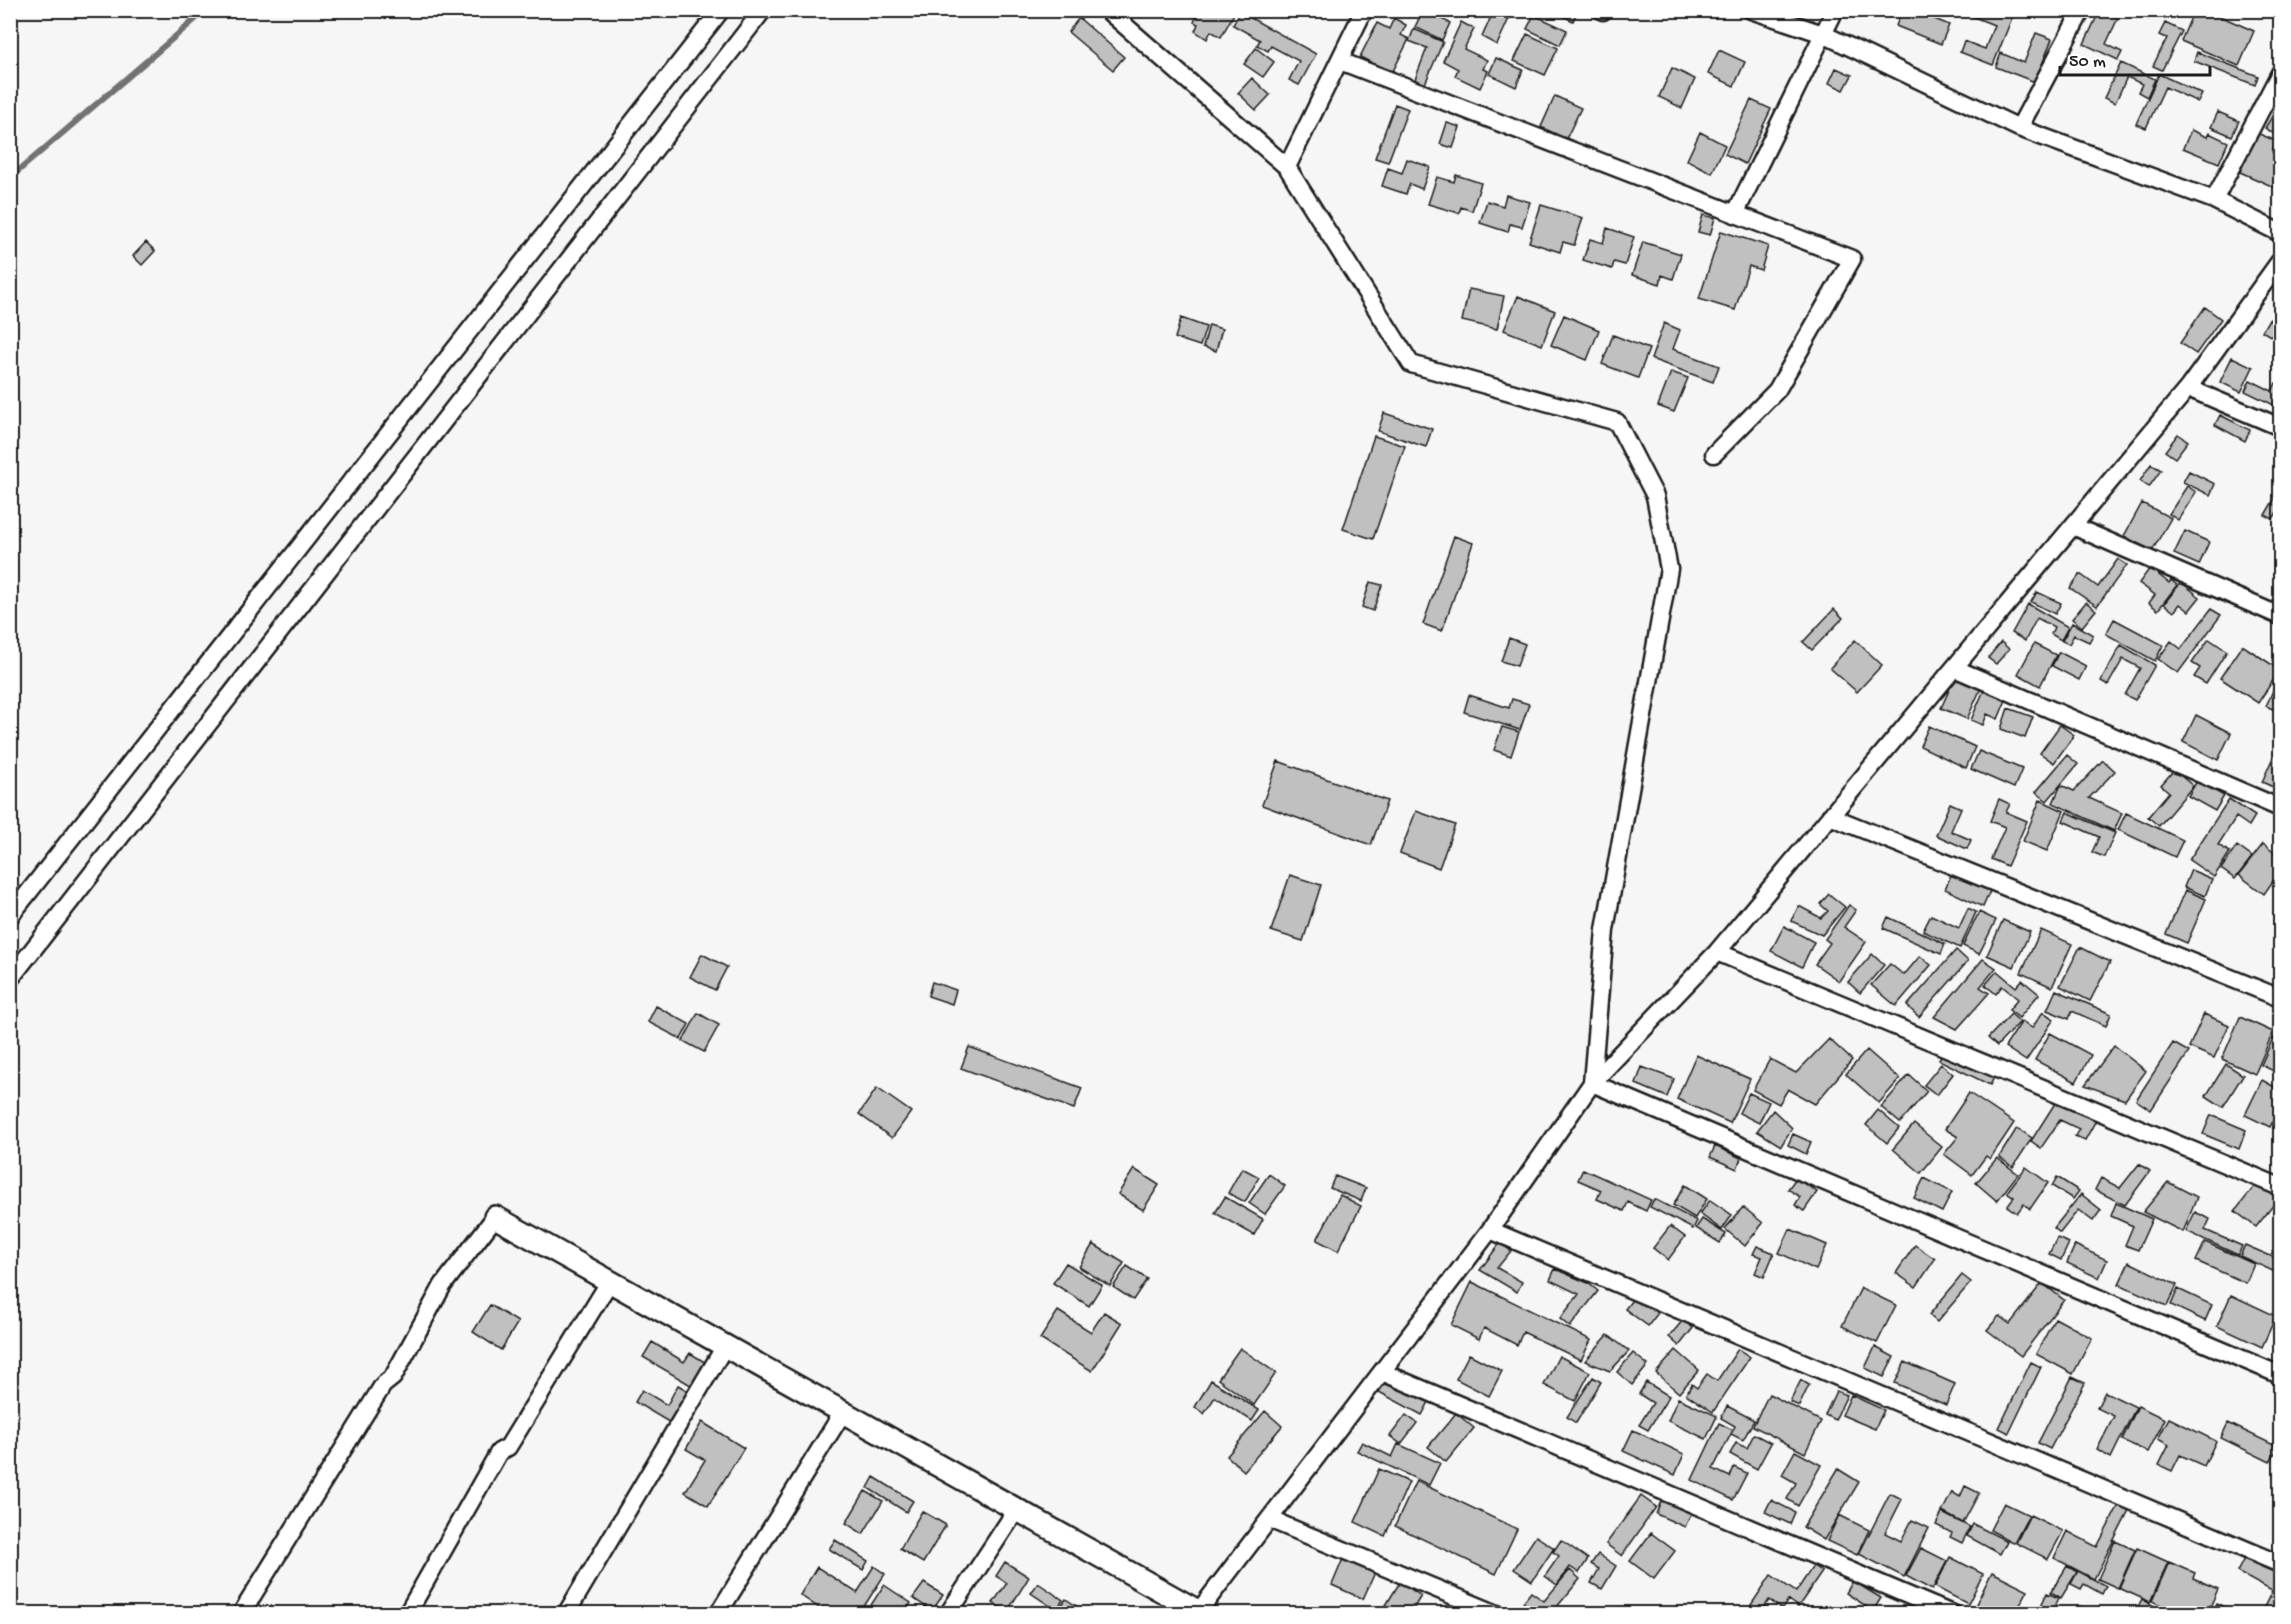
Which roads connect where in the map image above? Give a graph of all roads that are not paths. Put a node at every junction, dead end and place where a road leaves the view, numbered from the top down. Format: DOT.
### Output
graph roads {
  1 [pos="721,10"];
  2 [pos="763,10"];
  3 [pos="1364,10"];
  4 [pos="1751,10"];
  5 [pos="1835,10"];
  6 [pos="2082,10"];
  7 [pos="1109,11"];
  8 [pos="1823,34"];
  9 [pos="1340,61"];
  10 [pos="2280,73"];
  11 [pos="2019,128"];
  12 [pos="1287,167"];
  13 [pos="2214,200"];
  14 [pos="1735,214"];
  15 [pos="2280,233"];
  16 [pos="2280,261"];
  17 [pos="2188,388"];
  18 [pos="2280,427"];
  19 [pos="1714,454"];
  20 [pos="2073,526"];
  21 [pos="2280,616"];
  22 [pos="1954,668"];
  23 [pos="2280,808"];
  24 [pos="1830,816"];
  25 [pos="10,915"];
  26 [pos="1717,952"];
  27 [pos="10,979"];
  28 [pos="2280,998"];
  29 [pos="1592,1083"];
  30 [pos="2280,1187"];
  31 [pos="495,1217"];
  32 [pos="1490,1230"];
  33 [pos="610,1281"];
  34 [pos="725,1346"];
  35 [pos="1382,1372"];
  36 [pos="2280,1375"];
  37 [pos="843,1412"];
  38 [pos="1017,1509"];
  39 [pos="1269,1519"];
  40 [pos="2280,1564"];
  41 [pos="1201,1612"];
  42 [pos="241,1614"];
  43 [pos="407,1614"];
  44 [pos="566,1614"];
  45 [pos="718,1614"];
  46 [pos="948,1614"];
  47 [pos="1497,1614"];
  48 [pos="1952,1614"];
  1 -- 25 [label="street"];
  2 -- 27 [label="street"];
  3 -- 9 [label="street"];
  4 -- 8 [label="street"];
  5 -- 8 [label="street"];
  6 -- 11 [label="street"];
  7 -- 12 [label="street"];
  8 -- 11 [label="street"];
  8 -- 14 [label="street"];
  9 -- 12 [label="street"];
  9 -- 14 [label="street"];
  10 -- 13 [label="street"];
  11 -- 13 [label="street"];
  12 -- 29 [label="street"];
  13 -- 15 [label="street"];
  14 -- 19 [label="street"];
  16 -- 17 [label="street"];
  17 -- 18 [label="street"];
  17 -- 20 [label="street"];
  20 -- 21 [label="street"];
  20 -- 22 [label="street"];
  22 -- 23 [label="street"];
  22 -- 24 [label="street"];
  24 -- 26 [label="street"];
  24 -- 28 [label="street"];
  26 -- 29 [label="street"];
  26 -- 30 [label="street"];
  29 -- 32 [label="street"];
  29 -- 36 [label="street"];
  31 -- 33 [label="street"];
  31 -- 42 [label="street"];
  32 -- 35 [label="street"];
  32 -- 40 [label="street"];
  33 -- 34 [label="street"];
  33 -- 43 [label="street"];
  34 -- 37 [label="street"];
  34 -- 44 [label="street"];
  35 -- 39 [label="street"];
  35 -- 48 [label="street"];
  37 -- 38 [label="street"];
  37 -- 45 [label="street"];
  38 -- 41 [label="street"];
  38 -- 46 [label="street"];
  39 -- 41 [label="street"];
  39 -- 47 [label="street"];
}
